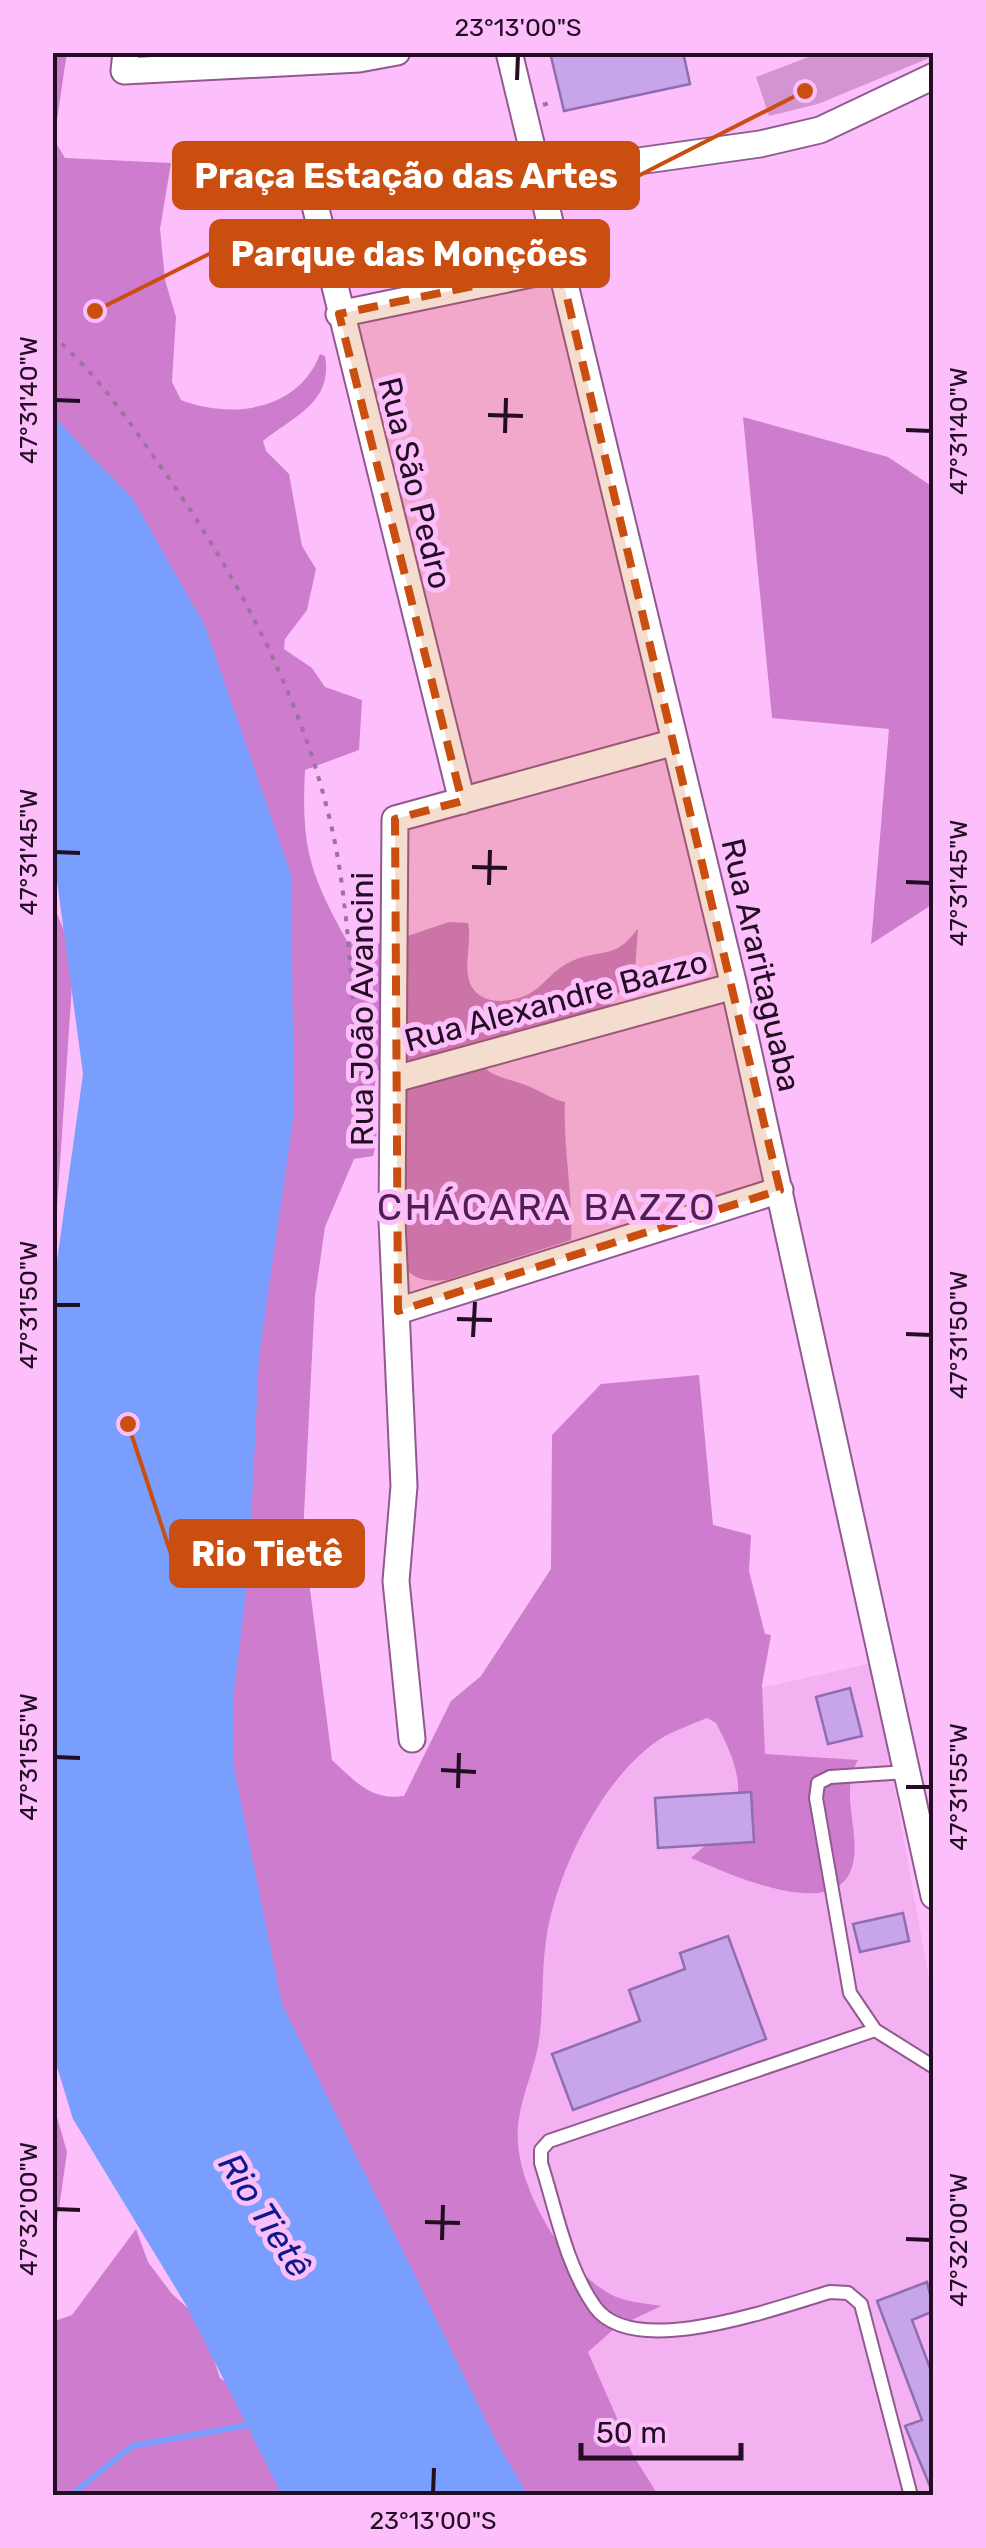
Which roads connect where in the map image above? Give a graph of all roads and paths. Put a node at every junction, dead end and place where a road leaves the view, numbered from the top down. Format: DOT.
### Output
graph roads {
  1 [pos="396,52"];
  2 [pos="509,52"];
  3 [pos="125,62"];
  4 [pos="934,76"];
  5 [pos="539,174"];
  6 [pos="308,181"];
  7 [pos="560,268"];
  8 [pos="340,314"];
  9 [pos="52,335"];
  10 [pos="675,742"];
  11 [pos="462,800"];
  12 [pos="734,986"];
  13 [pos="395,1078"];
  14 [pos="368,1115"];
  15 [pos="780,1190"];
  16 [pos="398,1310"];
  17 [pos="412,1738"];
  18 [pos="907,1772"];
  19 [pos="934,1896"];
  20 [pos="874,2030"];
  21 [pos="934,2067"];
  22 [pos="911,2496"];
  1 -- 3 [label="street"];
  2 -- 5 [label="street, Rua Araritaguaba"];
  4 -- 5 [label="street"];
  5 -- 7 [label="street, Rua Araritaguaba"];
  6 -- 8 [label="street, Rua São Pedro"];
  7 -- 8 [label="street"];
  7 -- 10 [label="street, Rua Araritaguaba"];
  8 -- 11 [label="street, Rua São Pedro"];
  9 -- 14 [label="path"];
  10 -- 11 [label="street"];
  10 -- 12 [label="street, Rua Araritaguaba"];
  11 -- 13 [label="street, Rua João Avancini"];
  12 -- 13 [label="street, Rua Alexandre Bazzo"];
  12 -- 15 [label="street, Rua Araritaguaba"];
  13 -- 16 [label="street, Rua João Avancini"];
  15 -- 16 [label="street"];
  15 -- 18 [label="street, Rua Araritaguaba"];
  16 -- 17 [label="street, Rua João Avancini"];
  18 -- 19 [label="street, Rua Araritaguaba"];
  18 -- 20 [label="lane"];
  20 -- 21 [label="lane"];
  20 -- 22 [label="lane"];
}
